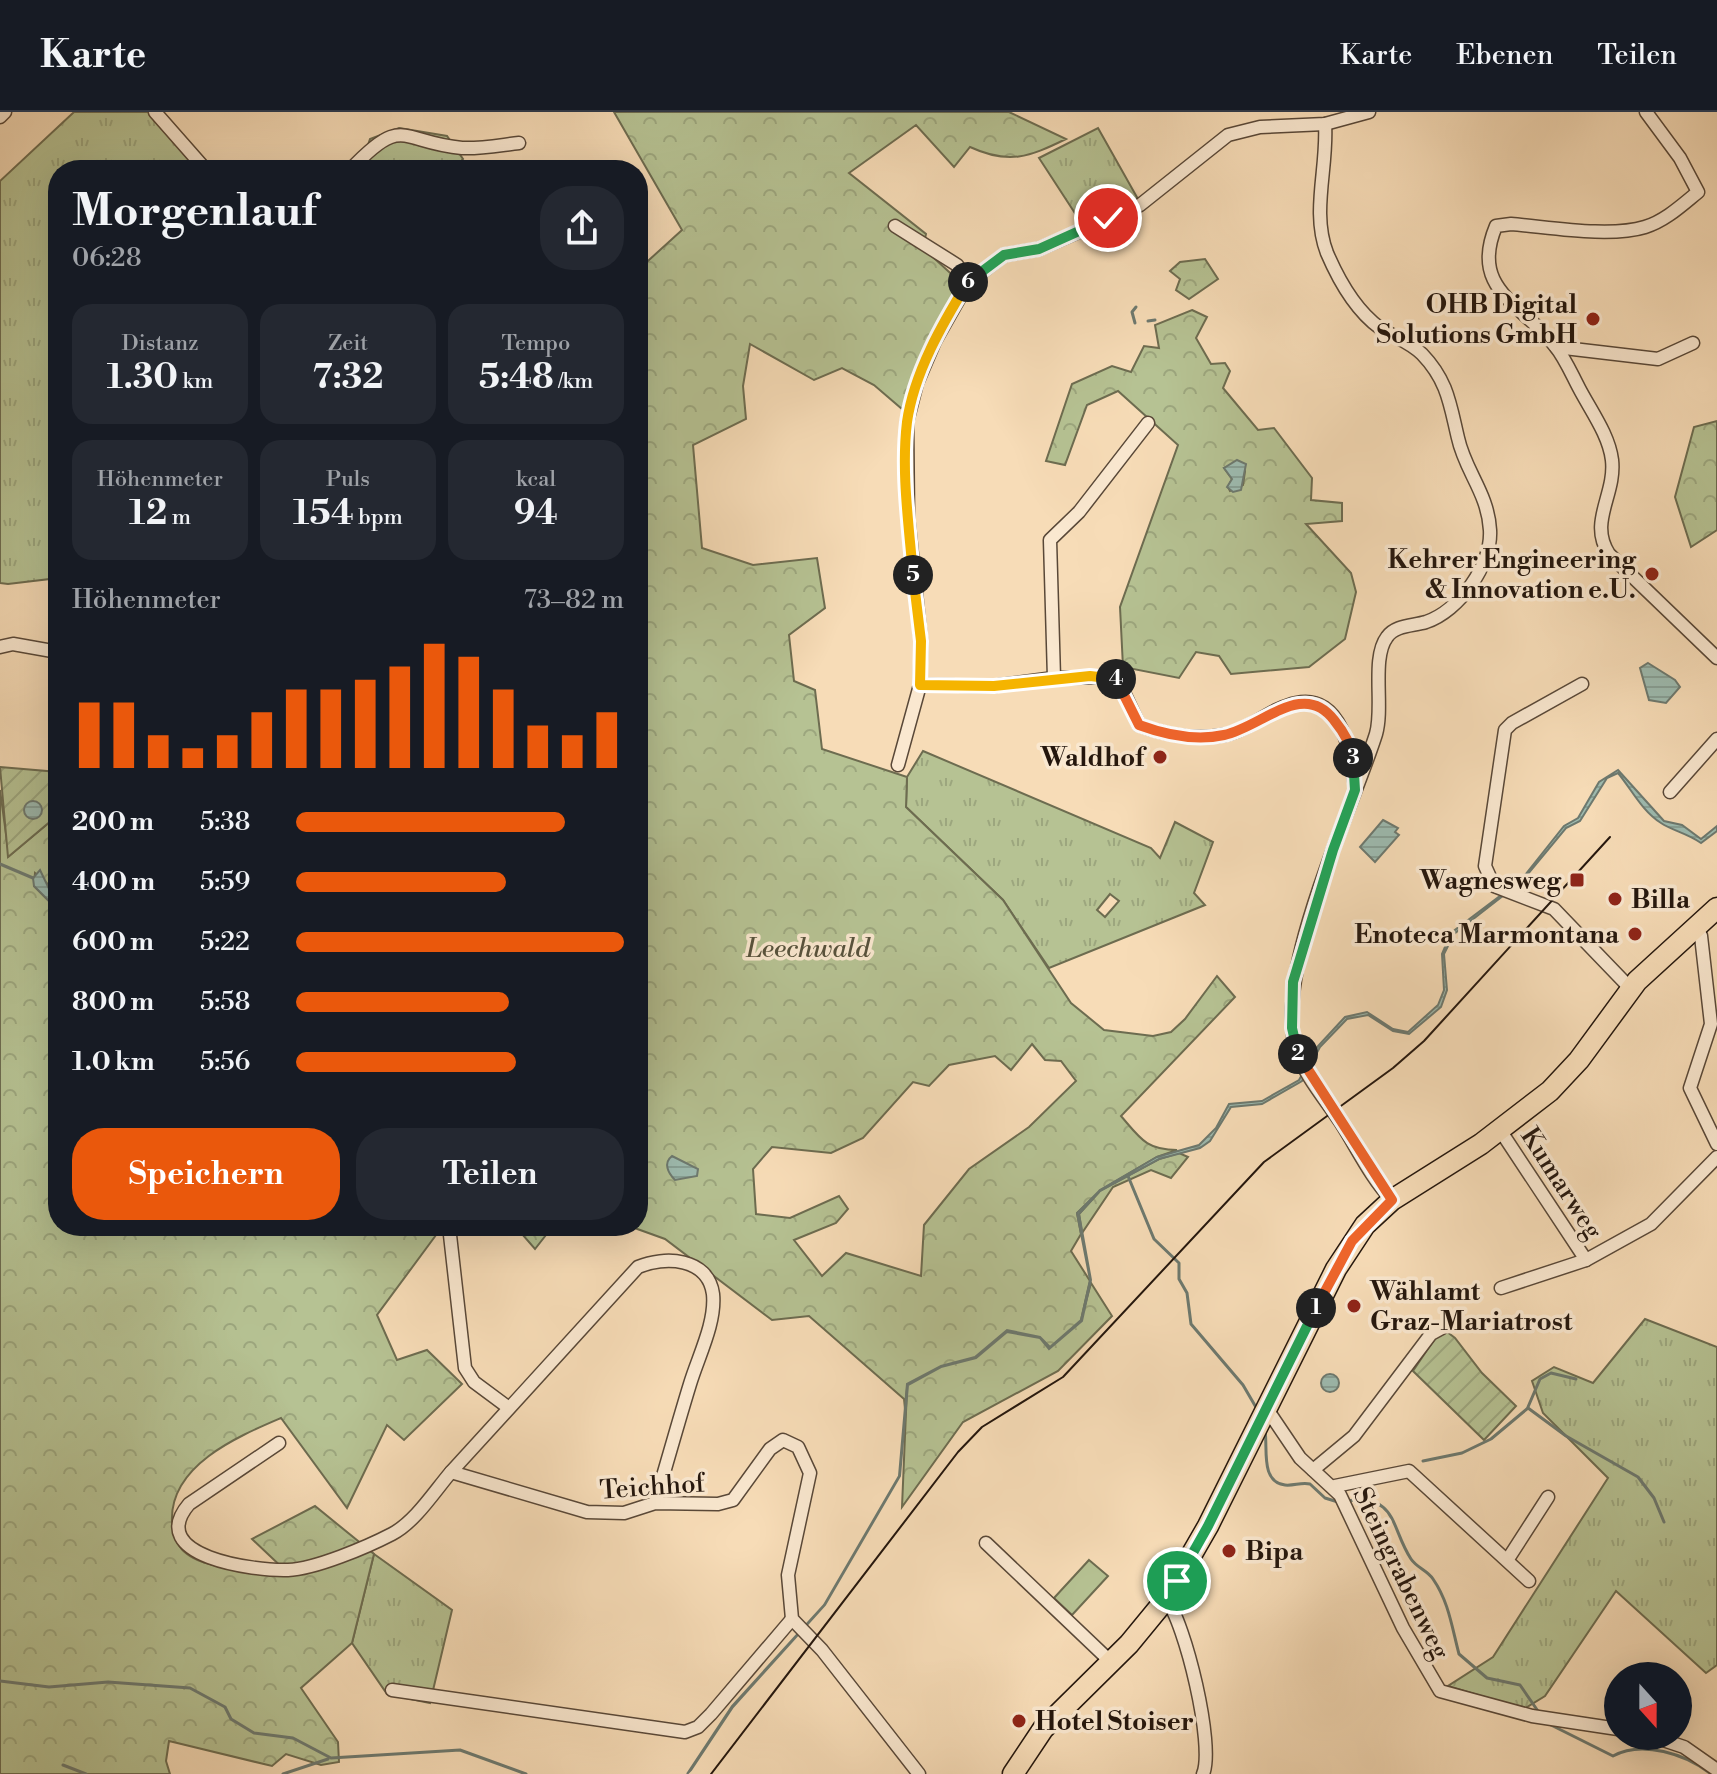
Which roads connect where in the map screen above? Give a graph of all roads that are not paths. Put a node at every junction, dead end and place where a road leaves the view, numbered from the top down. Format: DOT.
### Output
graph roads {
  1 [pos="5,112"];
  2 [pos="155,112"];
  3 [pos="1369,112"];
  4 [pos="1646,112"];
  5 [pos="0,117"];
  6 [pos="1325,124"];
  7 [pos="519,143"];
  8 [pos="197,160"];
  9 [pos="360,160"];
  10 [pos="895,226"];
  11 [pos="968,283"];
  12 [pos="1693,343"];
  13 [pos="1556,347"];
  14 [pos="1148,423"];
  15 [pos="0,647"];
  16 [pos="48,650"];
  17 [pos="1717,658"];
  18 [pos="1054,678"];
  19 [pos="1582,684"];
  20 [pos="920,685"];
  21 [pos="1717,739"];
  22 [pos="898,765"];
  23 [pos="1355,790"];
  24 [pos="1670,792"];
  25 [pos="1717,908"];
  26 [pos="1696,927"];
  27 [pos="1631,989"];
  28 [pos="1714,1023"];
  29 [pos="1500,1130"];
  30 [pos="1717,1144"];
  31 [pos="1717,1157"];
  32 [pos="1392,1200"];
  33 [pos="450,1236"];
  34 [pos="1586,1260"];
  35 [pos="1501,1288"];
  36 [pos="1442,1328"];
  37 [pos="509,1408"];
  38 [pos="1261,1420"];
  39 [pos="279,1443"];
  40 [pos="1313,1470"];
  41 [pos="451,1472"];
  42 [pos="1340,1496"];
  43 [pos="1548,1497"];
  44 [pos="655,1503"];
  45 [pos="986,1543"];
  46 [pos="1508,1559"];
  47 [pos="1529,1581"];
  48 [pos="1166,1599"];
  49 [pos="802,1629"];
  50 [pos="1111,1662"];
  51 [pos="392,1690"];
  52 [pos="1604,1727"];
  53 [pos="1688,1750"];
  54 [pos="1717,1770"];
  55 [pos="919,1774"];
  56 [pos="1013,1774"];
  57 [pos="1203,1774"];
  1 -- 5 [label="street"];
  2 -- 8 [label="street"];
  3 -- 6 [label="street"];
  4 -- 13 [label="street"];
  6 -- 11 [label="street"];
  6 -- 23 [label="street"];
  7 -- 9 [label="street"];
  10 -- 11 [label="street"];
  11 -- 20 [label="street"];
  12 -- 13 [label="street"];
  13 -- 17 [label="street"];
  14 -- 18 [label="street"];
  15 -- 16 [label="street"];
  18 -- 20 [label="street"];
  18 -- 23 [label="street"];
  19 -- 27 [label="street"];
  20 -- 22 [label="street"];
  21 -- 24 [label="street"];
  23 -- 32 [label="street"];
  25 -- 26 [label="main road"];
  26 -- 27 [label="main road"];
  26 -- 28 [label="street"];
  27 -- 29 [label="main road"];
  28 -- 30 [label="street"];
  29 -- 32 [label="main road"];
  29 -- 34 [label="street, Kumarweg"];
  31 -- 34 [label="street"];
  32 -- 38 [label="main road"];
  33 -- 37 [label="street"];
  34 -- 35 [label="street"];
  36 -- 40 [label="street"];
  37 -- 41 [label="street"];
  37 -- 44 [label="street"];
  38 -- 40 [label="street, Steingrabenweg"];
  38 -- 48 [label="main road"];
  39 -- 41 [label="street"];
  40 -- 42 [label="street, Steingrabenweg"];
  41 -- 44 [label="street, Teichhof"];
  42 -- 46 [label="street"];
  42 -- 52 [label="street, Steingrabenweg"];
  43 -- 46 [label="street"];
  44 -- 49 [label="street, Teichhof"];
  45 -- 50 [label="street"];
  46 -- 47 [label="street"];
  48 -- 50 [label="main road"];
  48 -- 57 [label="street"];
  49 -- 51 [label="street"];
  49 -- 55 [label="street"];
  50 -- 56 [label="main road"];
  53 -- 54 [label="street"];
}
